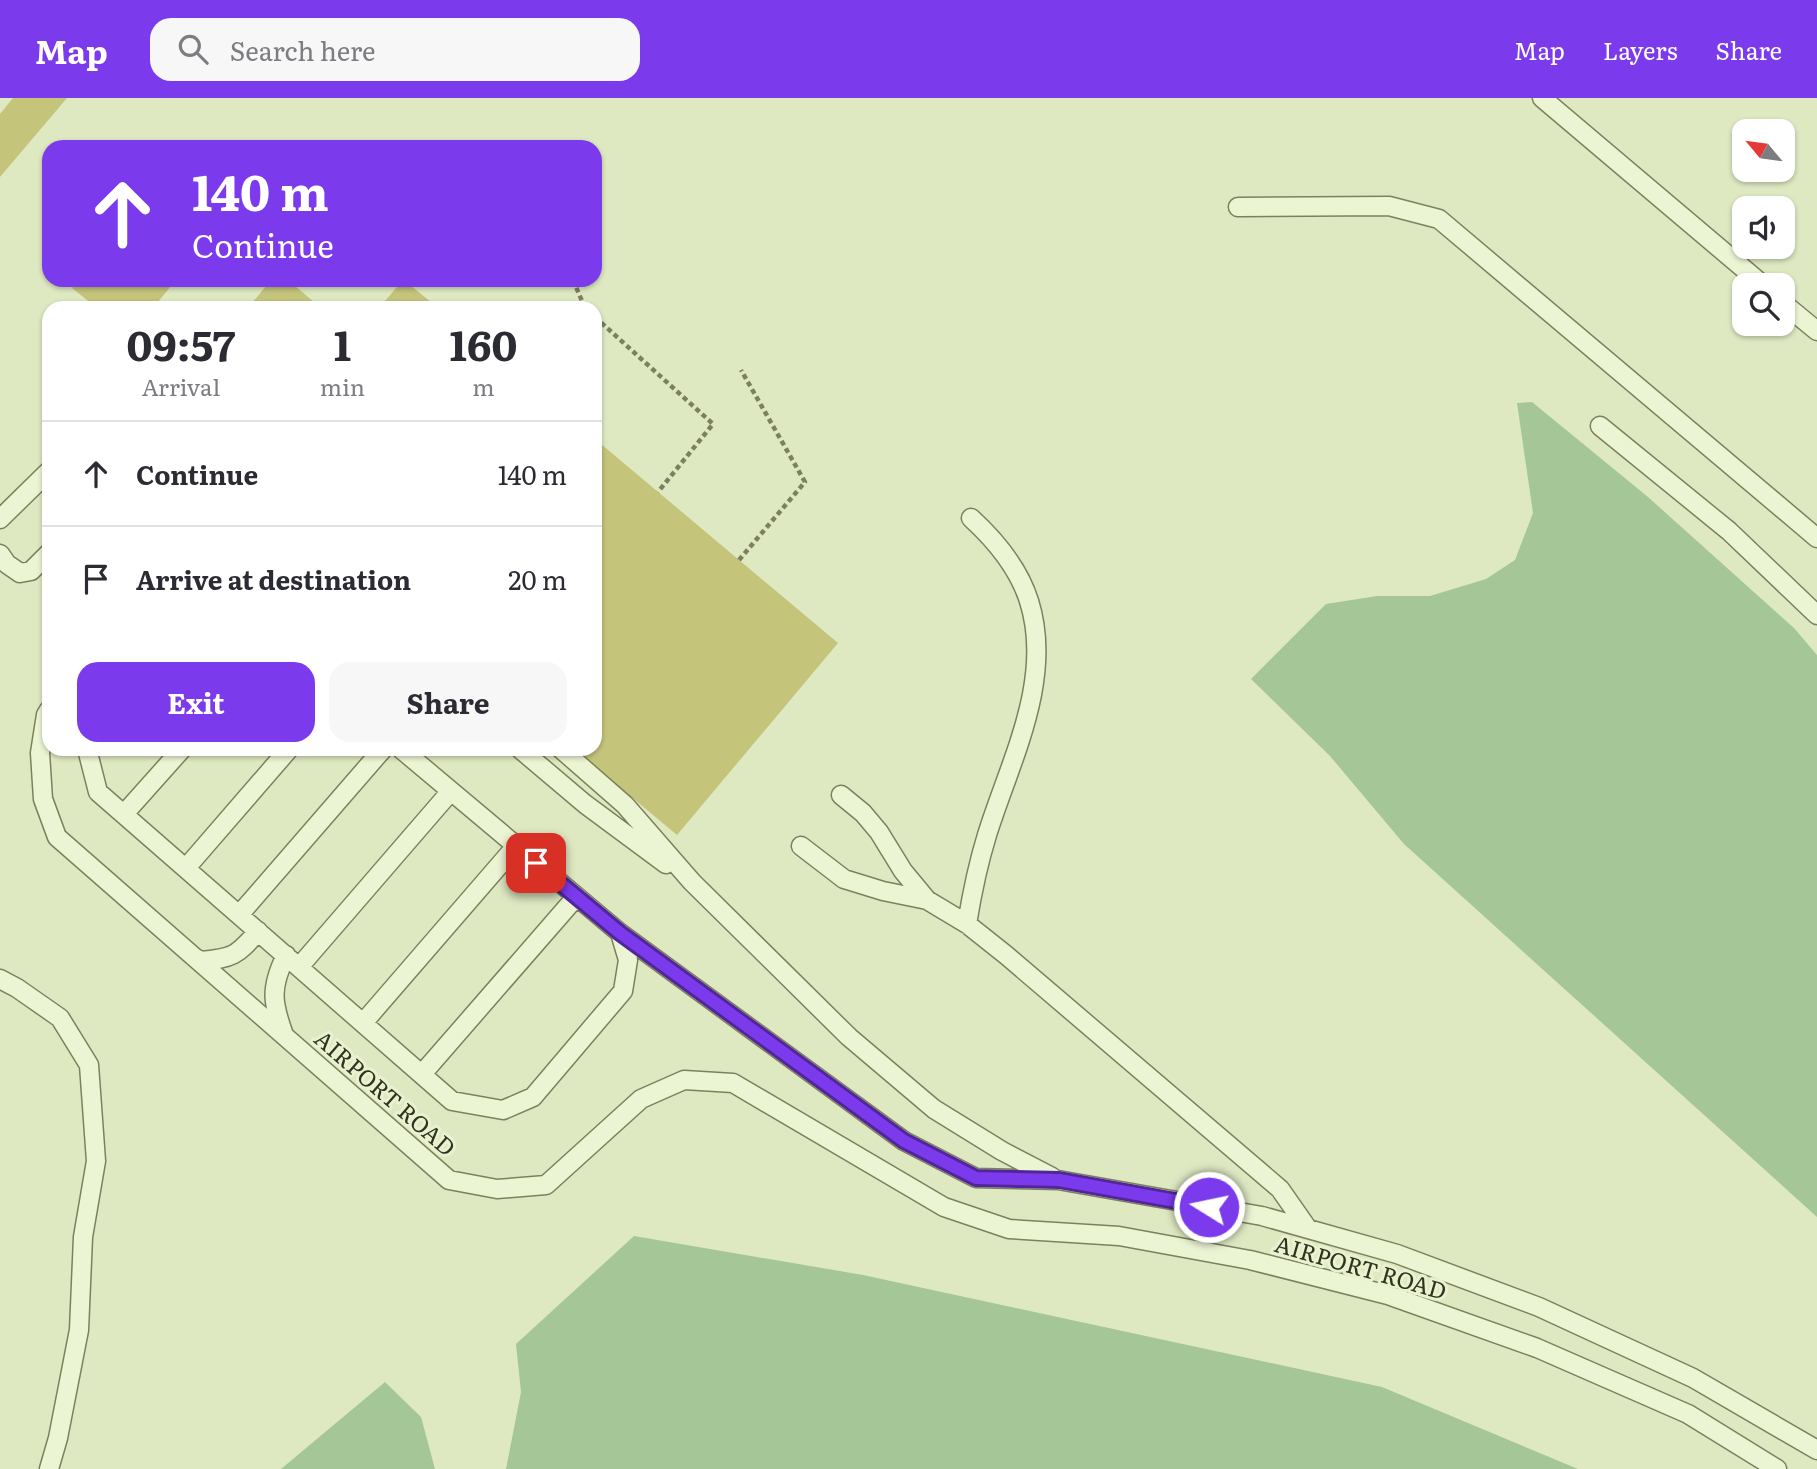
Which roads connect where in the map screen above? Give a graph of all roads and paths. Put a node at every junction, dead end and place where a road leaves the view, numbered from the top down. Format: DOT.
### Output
graph roads {
  1 [pos="1542,98"];
  2 [pos="1238,207"];
  3 [pos="1749,273"];
  4 [pos="1795,313"];
  5 [pos="602,323"];
  6 [pos="1817,331"];
  7 [pos="741,370"];
  8 [pos="1600,426"];
  9 [pos="42,478"];
  10 [pos="658,492"];
  11 [pos="971,518"];
  12 [pos="0,519"];
  13 [pos="1817,538"];
  14 [pos="0,554"];
  15 [pos="42,560"];
  16 [pos="739,560"];
  17 [pos="1817,615"];
  18 [pos="42,740"];
  19 [pos="89,756"];
  20 [pos="177,756"];
  21 [pos="283,756"];
  22 [pos="377,756"];
  23 [pos="409,756"];
  24 [pos="528,756"];
  25 [pos="569,756"];
  26 [pos="451,791"];
  27 [pos="841,794"];
  28 [pos="124,814"];
  29 [pos="516,846"];
  30 [pos="801,846"];
  31 [pos="186,868"];
  32 [pos="692,882"];
  33 [pos="576,897"];
  34 [pos="927,900"];
  35 [pos="239,915"];
  36 [pos="967,924"];
  37 [pos="258,931"];
  38 [pos="620,933"];
  39 [pos="168,934"];
  40 [pos="292,961"];
  41 [pos="0,979"];
  42 [pos="363,1023"];
  43 [pos="323,1069"];
  44 [pos="422,1074"];
  45 [pos="1059,1180"];
  46 [pos="1308,1229"];
  47 [pos="1817,1450"];
  48 [pos="49,1469"];
  49 [pos="1777,1469"];
  1 -- 3 [label="lane"];
  2 -- 13 [label="lane"];
  4 -- 6 [label="lane"];
  5 -- 10 [label="path"];
  7 -- 16 [label="path"];
  8 -- 17 [label="lane"];
  9 -- 12 [label="lane"];
  11 -- 36 [label="lane"];
  14 -- 15 [label="lane"];
  18 -- 39 [label="lane, AIRPORT ROAD"];
  19 -- 28 [label="lane"];
  20 -- 28 [label="lane"];
  21 -- 31 [label="lane"];
  22 -- 35 [label="lane"];
  23 -- 26 [label="lane, AIRPORT ROAD"];
  24 -- 32 [label="lane"];
  25 -- 32 [label="lane, AIRPORT ROAD"];
  26 -- 29 [label="lane, AIRPORT ROAD"];
  26 -- 40 [label="lane"];
  27 -- 34 [label="lane"];
  28 -- 31 [label="lane"];
  29 -- 33 [label="lane, AIRPORT ROAD"];
  29 -- 42 [label="lane"];
  30 -- 34 [label="lane"];
  31 -- 35 [label="lane"];
  32 -- 45 [label="lane, AIRPORT ROAD"];
  33 -- 38 [label="lane, AIRPORT ROAD"];
  33 -- 44 [label="lane"];
  34 -- 36 [label="lane"];
  35 -- 37 [label="lane"];
  36 -- 46 [label="lane"];
  37 -- 39 [label="lane"];
  37 -- 40 [label="lane"];
  38 -- 44 [label="lane"];
  38 -- 45 [label="lane, AIRPORT ROAD"];
  39 -- 43 [label="lane, AIRPORT ROAD"];
  40 -- 42 [label="lane"];
  40 -- 43 [label="lane"];
  41 -- 48 [label="lane"];
  42 -- 44 [label="lane"];
  43 -- 49 [label="lane, AIRPORT ROAD"];
  45 -- 46 [label="lane, AIRPORT ROAD"];
  46 -- 47 [label="lane, AIRPORT ROAD"];
}
